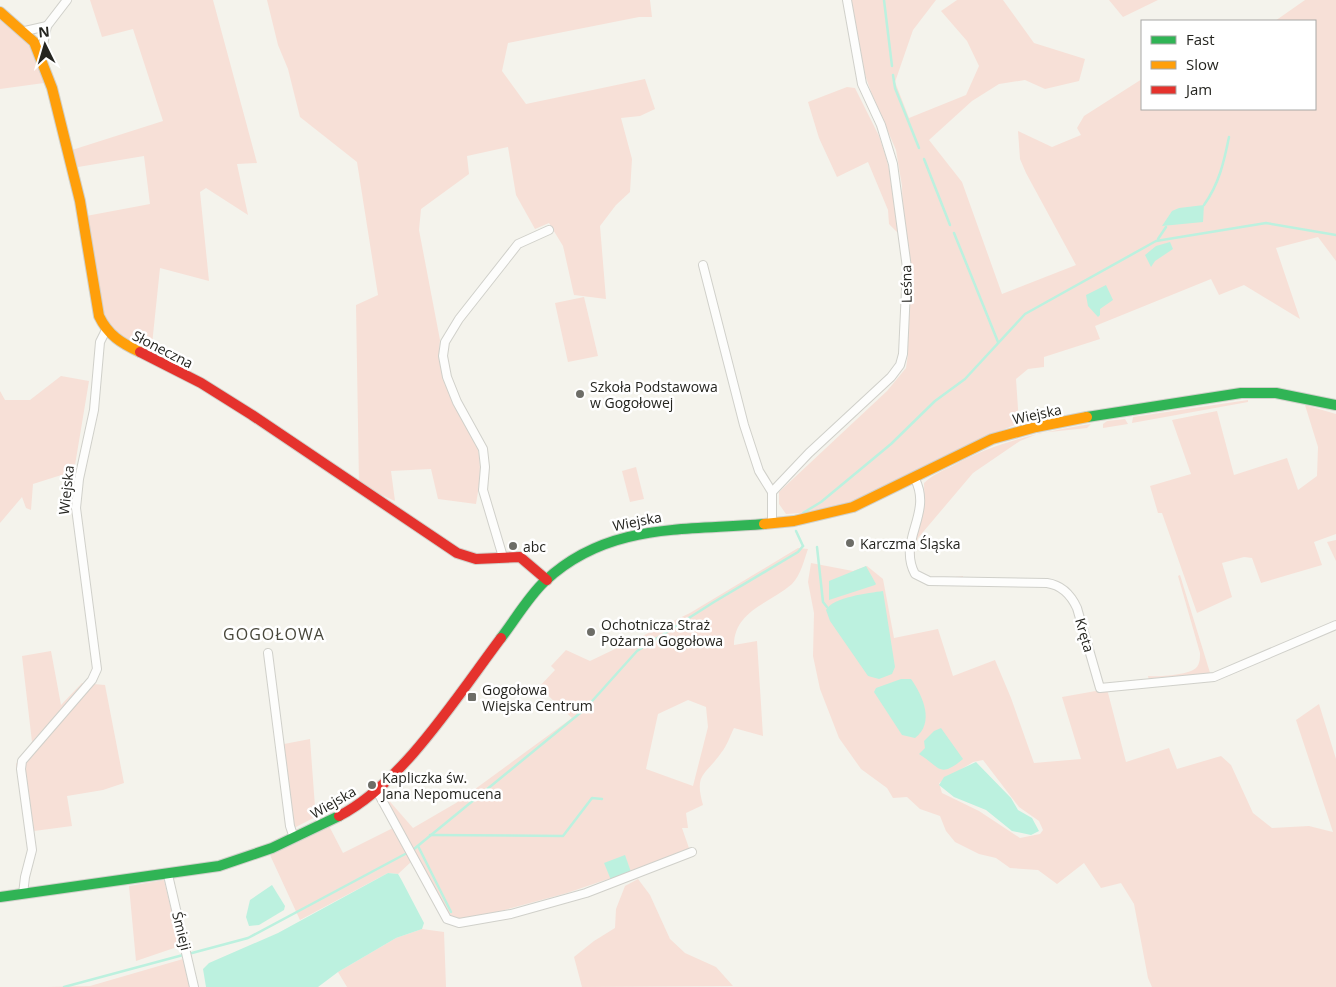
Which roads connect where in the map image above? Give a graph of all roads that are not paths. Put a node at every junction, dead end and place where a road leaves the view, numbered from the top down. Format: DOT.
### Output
graph roads {
  1 [pos="67,0"];
  2 [pos="846,0"];
  3 [pos="0,12"];
  4 [pos="46,26"];
  5 [pos="25,31"];
  6 [pos="41,54"];
  7 [pos="549,230"];
  8 [pos="703,265"];
  9 [pos="106,330"];
  10 [pos="1336,405"];
  11 [pos="915,479"];
  12 [pos="772,492"];
  13 [pos="772,522"];
  14 [pos="503,557"];
  15 [pos="547,580"];
  16 [pos="1336,625"];
  17 [pos="268,653"];
  18 [pos="377,790"];
  19 [pos="294,838"];
  20 [pos="692,852"];
  21 [pos="168,875"];
  22 [pos="23,894"];
  23 [pos="0,897"];
  24 [pos="194,987"];
  1 -- 4 [label="street"];
  2 -- 12 [label="street, Leśna"];
  3 -- 5 [label="street"];
  4 -- 5 [label="street"];
  4 -- 6 [label="street"];
  5 -- 6 [label="street"];
  6 -- 9 [label="street"];
  7 -- 14 [label="street"];
  8 -- 12 [label="street"];
  9 -- 14 [label="street, Słoneczna"];
  9 -- 22 [label="street, Wiejska"];
  10 -- 11 [label="street, Wiejska"];
  11 -- 13 [label="street, Wiejska"];
  11 -- 16 [label="street, Kręta"];
  12 -- 13 [label="street"];
  13 -- 15 [label="street, Wiejska"];
  14 -- 15 [label="street, Słoneczna"];
  15 -- 18 [label="street, Wiejska"];
  17 -- 19 [label="street"];
  18 -- 19 [label="street, Wiejska"];
  18 -- 20 [label="street"];
  19 -- 21 [label="street, Wiejska"];
  21 -- 22 [label="street, Wiejska"];
  21 -- 24 [label="street, Śmieji"];
  22 -- 23 [label="street, Wiejska"];
}
